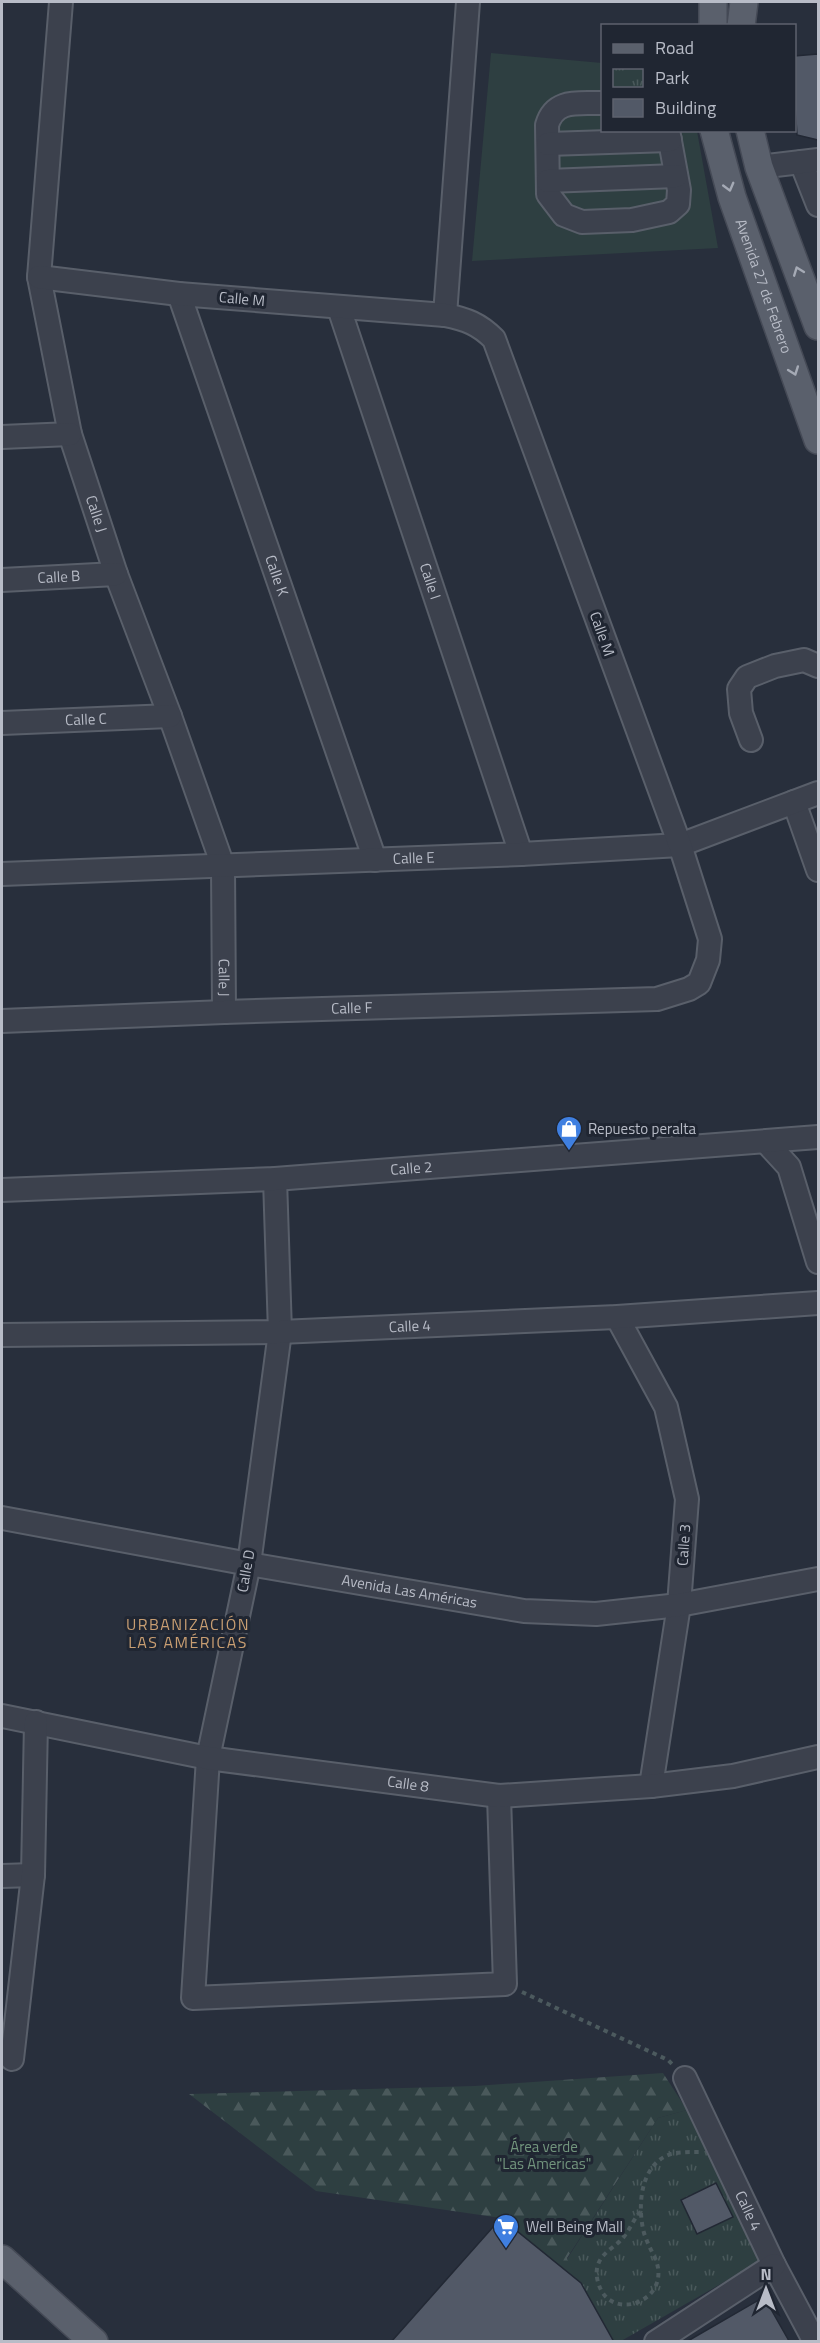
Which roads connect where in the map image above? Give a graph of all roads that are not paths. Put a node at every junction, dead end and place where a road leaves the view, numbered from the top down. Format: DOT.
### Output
graph roads {
  1 [pos="61,2"];
  2 [pos="468,2"];
  3 [pos="713,2"];
  4 [pos="744,2"];
  5 [pos="712,24"];
  6 [pos="741,24"];
  7 [pos="601,103"];
  8 [pos="715,132"];
  9 [pos="750,132"];
  10 [pos="669,135"];
  11 [pos="548,144"];
  12 [pos="810,161"];
  13 [pos="759,167"];
  14 [pos="676,176"];
  15 [pos="548,181"];
  16 [pos="819,205"];
  17 [pos="39,277"];
  18 [pos="179,294"];
  19 [pos="339,308"];
  20 [pos="445,315"];
  21 [pos="818,325"];
  22 [pos="70,434"];
  23 [pos="2,436"];
  24 [pos="819,440"];
  25 [pos="116,574"];
  26 [pos="2,580"];
  27 [pos="819,666"];
  28 [pos="170,716"];
  29 [pos="2,723"];
  30 [pos="751,740"];
  31 [pos="819,793"];
  32 [pos="795,802"];
  33 [pos="680,845"];
  34 [pos="521,854"];
  35 [pos="375,860"];
  36 [pos="223,866"];
  37 [pos="819,870"];
  38 [pos="2,874"];
  39 [pos="699,983"];
  40 [pos="224,1012"];
  41 [pos="2,1021"];
  42 [pos="819,1137"];
  43 [pos="766,1142"];
  44 [pos="274,1179"];
  45 [pos="2,1190"];
  46 [pos="819,1263"];
  47 [pos="819,1303"];
  48 [pos="617,1317"];
  49 [pos="280,1332"];
  50 [pos="2,1335"];
  51 [pos="2,1518"];
  52 [pos="249,1564"];
  53 [pos="819,1579"];
  54 [pos="679,1605"];
  55 [pos="2,1716"];
  56 [pos="36,1722"];
  57 [pos="819,1757"];
  58 [pos="208,1758"];
  59 [pos="651,1786"];
  60 [pos="499,1796"];
  61 [pos="33,1875"];
  62 [pos="2,1876"];
  63 [pos="12,2060"];
  64 [pos="685,2078"];
  65 [pos="2,2259"];
  66 [pos="774,2265"];
  67 [pos="94,2342"];
  68 [pos="656,2342"];
  69 [pos="815,2342"];
  1 -- 17 [label="street, Calle J"];
  2 -- 20 [label="street"];
  3 -- 5 [label="main road"];
  4 -- 6 [label="main road"];
  7 -- 11 [label="street"];
  8 -- 24 [label="main road, Avenida 27 de Febrero, one-way"];
  9 -- 13 [label="main road"];
  10 -- 11 [label="street"];
  10 -- 14 [label="street"];
  11 -- 15 [label="street"];
  12 -- 13 [label="street"];
  12 -- 16 [label="street"];
  21 -- 13 [label="main road, one-way"];
  14 -- 15 [label="street"];
  14 -- 15 [label="street"];
  17 -- 18 [label="street, Calle M"];
  17 -- 22 [label="street, Calle J"];
  18 -- 19 [label="street, Calle M"];
  18 -- 35 [label="street, Calle K"];
  19 -- 20 [label="street, Calle M"];
  19 -- 34 [label="street, Calle I"];
  20 -- 33 [label="street, Calle M"];
  22 -- 23 [label="street"];
  22 -- 25 [label="street, Calle J"];
  25 -- 26 [label="street, Calle B"];
  25 -- 28 [label="street, Calle J"];
  27 -- 30 [label="street"];
  28 -- 29 [label="street, Calle C"];
  28 -- 36 [label="street, Calle J"];
  31 -- 32 [label="street, Calle E"];
  32 -- 33 [label="street, Calle E"];
  32 -- 37 [label="street"];
  33 -- 34 [label="street, Calle E"];
  33 -- 39 [label="street, Calle M"];
  34 -- 35 [label="street, Calle E"];
  35 -- 36 [label="street, Calle E"];
  36 -- 38 [label="street, Calle E"];
  36 -- 40 [label="street, Calle J"];
  39 -- 40 [label="street, Calle F"];
  40 -- 41 [label="street, Calle F"];
  42 -- 43 [label="street, Calle 2"];
  43 -- 44 [label="street, Calle 2"];
  43 -- 46 [label="street"];
  44 -- 45 [label="street, Calle 2"];
  44 -- 49 [label="street, Calle D"];
  47 -- 48 [label="street, Calle 4"];
  48 -- 49 [label="street, Calle 4"];
  48 -- 54 [label="street, Calle 3"];
  49 -- 50 [label="street, Calle 4"];
  49 -- 52 [label="street, Calle D"];
  51 -- 52 [label="street, Avenida Las Américas"];
  52 -- 54 [label="street, Avenida Las Américas"];
  52 -- 58 [label="street, Calle D"];
  53 -- 54 [label="street, Avenida Las Américas"];
  54 -- 59 [label="street, Calle 3"];
  55 -- 56 [label="street, Calle 8"];
  56 -- 58 [label="street, Calle 8"];
  56 -- 61 [label="street"];
  57 -- 59 [label="street, Calle 8"];
  58 -- 60 [label="street, Calle 8"];
  58 -- 60 [label="street, Calle D"];
  59 -- 60 [label="street, Calle 8"];
  61 -- 62 [label="street"];
  61 -- 63 [label="street"];
  64 -- 66 [label="street, Calle 4"];
  65 -- 67 [label="main road"];
  66 -- 68 [label="street"];
  66 -- 69 [label="street, Calle 4"];
}
